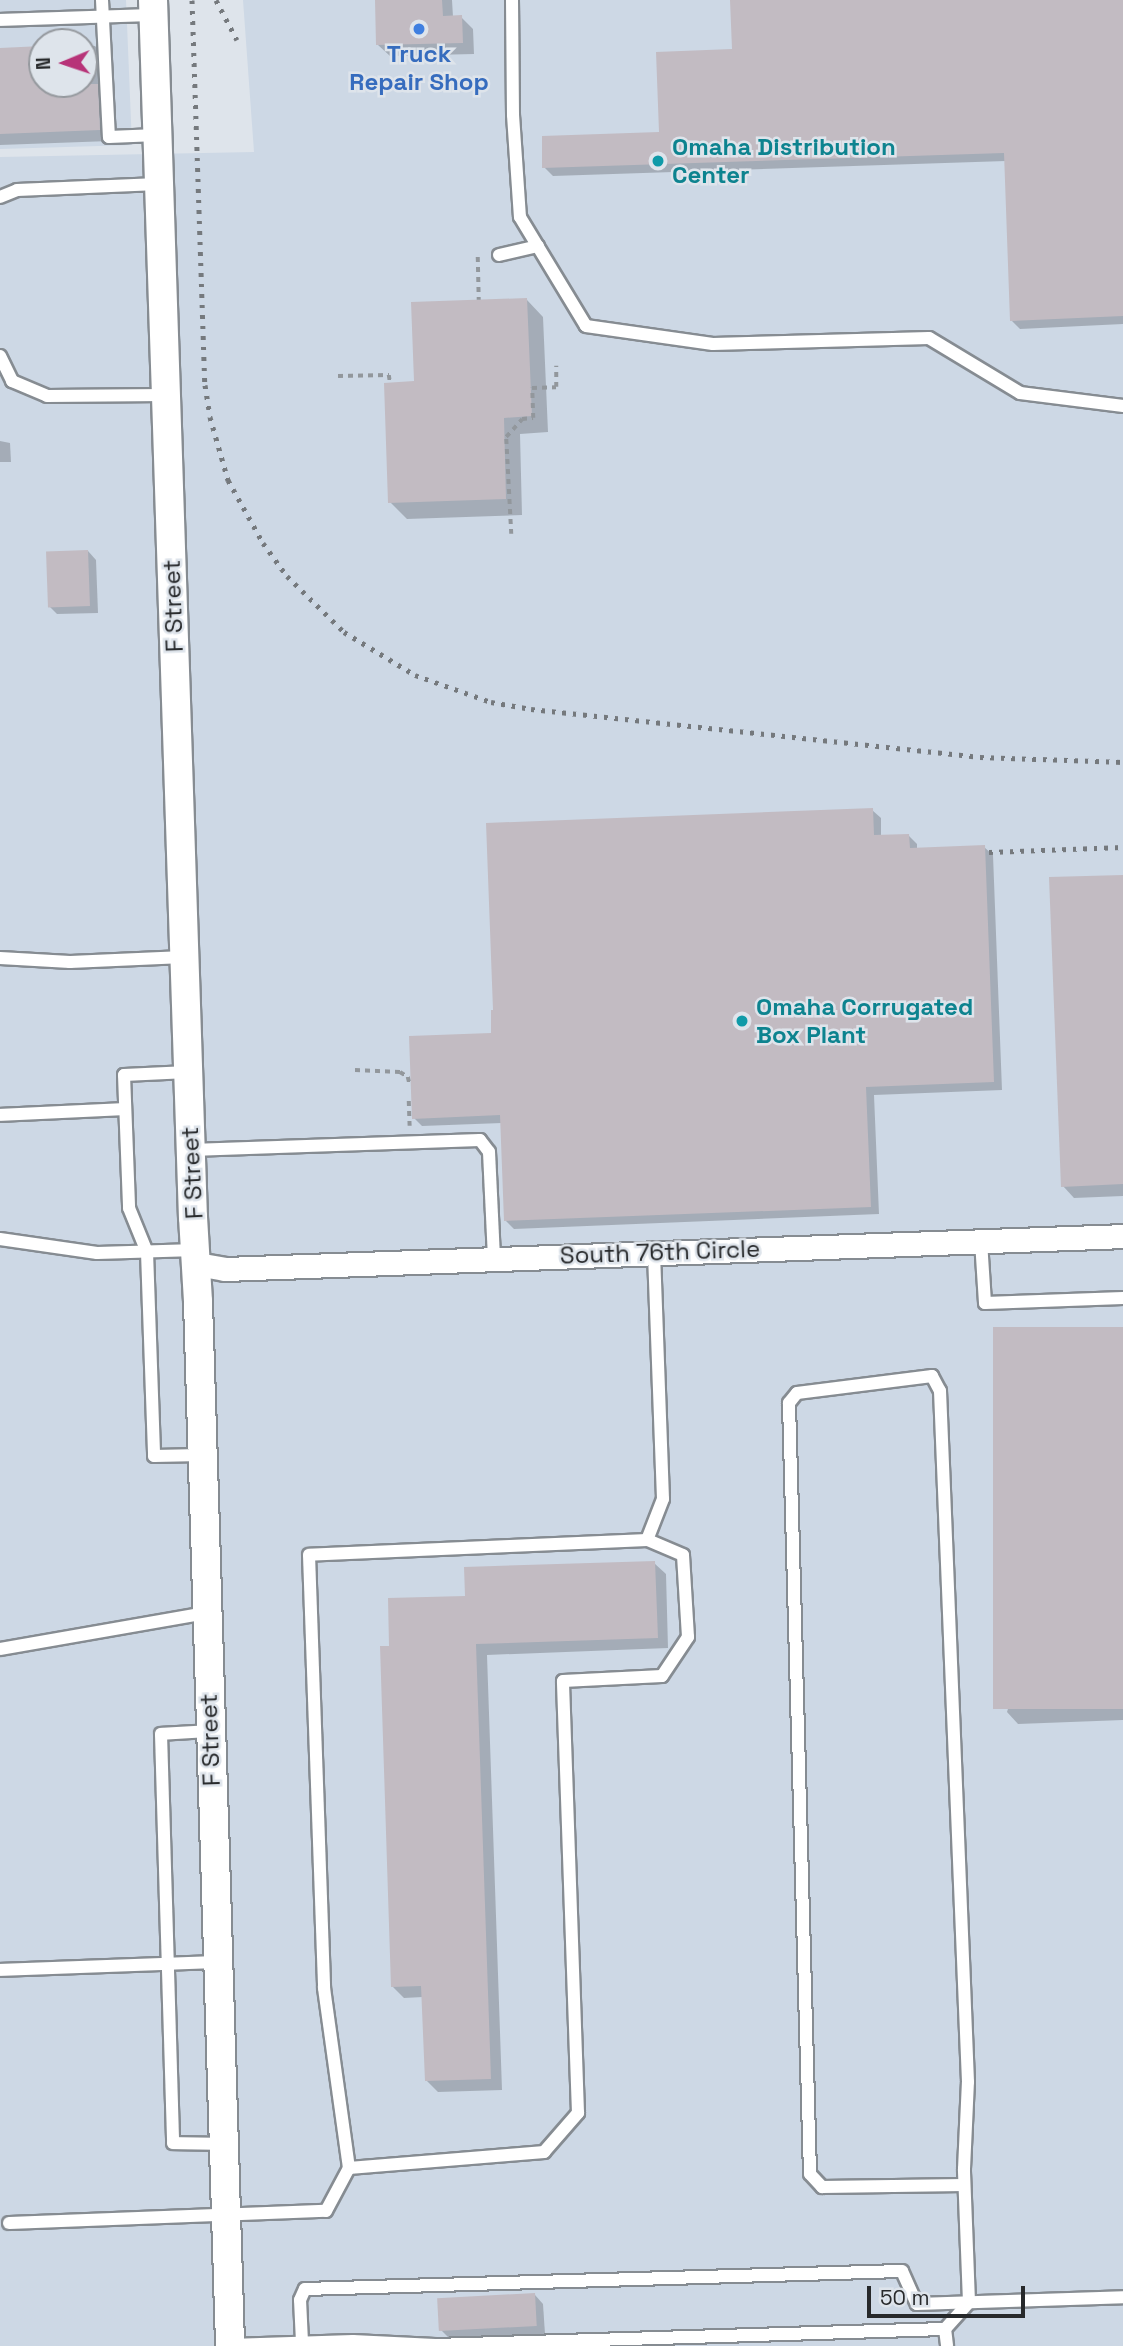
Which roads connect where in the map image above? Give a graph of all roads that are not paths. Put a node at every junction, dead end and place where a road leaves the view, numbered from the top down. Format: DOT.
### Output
graph roads {
  1 [pos="102,0"];
  2 [pos="512,0"];
  3 [pos="153,7"];
  4 [pos="103,17"];
  5 [pos="0,20"];
  6 [pos="156,135"];
  7 [pos="158,184"];
  8 [pos="0,197"];
  9 [pos="538,246"];
  10 [pos="499,256"];
  11 [pos="0,356"];
  12 [pos="164,395"];
  13 [pos="1123,406"];
  14 [pos="184,957"];
  15 [pos="0,958"];
  16 [pos="188,1072"];
  17 [pos="125,1109"];
  18 [pos="0,1115"];
  19 [pos="191,1150"];
  20 [pos="1123,1236"];
  21 [pos="0,1239"];
  22 [pos="981,1241"];
  23 [pos="147,1252"];
  24 [pos="653,1253"];
  25 [pos="197,1257"];
  26 [pos="494,1259"];
  27 [pos="1123,1298"];
  28 [pos="201,1455"];
  29 [pos="647,1539"];
  30 [pos="206,1613"];
  31 [pos="0,1649"];
  32 [pos="210,1731"];
  33 [pos="217,1962"];
  34 [pos="169,1964"];
  35 [pos="0,1970"];
  36 [pos="223,2144"];
  37 [pos="349,2168"];
  38 [pos="964,2185"];
  39 [pos="225,2214"];
  40 [pos="9,2223"];
  41 [pos="1123,2297"];
  42 [pos="969,2302"];
  43 [pos="945,2329"];
  44 [pos="353,2343"];
  45 [pos="298,2344"];
  46 [pos="466,2345"];
  47 [pos="230,2346"];
  48 [pos="947,2346"];
  1 -- 4 [label="lane"];
  2 -- 9 [label="lane"];
  3 -- 4 [label="lane"];
  3 -- 6 [label="street, F Street"];
  4 -- 5 [label="lane"];
  4 -- 6 [label="lane"];
  6 -- 7 [label="street, F Street"];
  7 -- 8 [label="lane"];
  7 -- 12 [label="street, F Street"];
  9 -- 10 [label="lane"];
  9 -- 13 [label="lane"];
  11 -- 12 [label="lane"];
  12 -- 14 [label="street, F Street"];
  14 -- 15 [label="lane"];
  14 -- 16 [label="street, F Street"];
  16 -- 17 [label="lane"];
  16 -- 19 [label="street, F Street"];
  17 -- 18 [label="lane"];
  17 -- 23 [label="lane"];
  19 -- 25 [label="street, F Street"];
  19 -- 26 [label="lane"];
  20 -- 22 [label="street, South 76th Circle"];
  21 -- 23 [label="lane"];
  22 -- 24 [label="street, South 76th Circle"];
  22 -- 27 [label="lane"];
  23 -- 25 [label="lane"];
  23 -- 28 [label="lane"];
  24 -- 26 [label="street, South 76th Circle"];
  24 -- 29 [label="lane"];
  25 -- 26 [label="street, South 76th Circle"];
  25 -- 28 [label="street, F Street"];
  28 -- 30 [label="street, F Street"];
  29 -- 37 [label="lane"];
  29 -- 37 [label="lane"];
  30 -- 31 [label="lane"];
  30 -- 32 [label="street, F Street"];
  32 -- 33 [label="street, F Street"];
  32 -- 34 [label="lane"];
  33 -- 34 [label="lane"];
  33 -- 36 [label="street, F Street"];
  34 -- 35 [label="lane"];
  34 -- 36 [label="lane"];
  36 -- 39 [label="street, F Street"];
  37 -- 39 [label="lane"];
  38 -- 38 [label="lane"];
  38 -- 42 [label="lane"];
  39 -- 40 [label="lane"];
  39 -- 47 [label="street, F Street"];
  41 -- 42 [label="lane"];
  42 -- 43 [label="lane"];
  42 -- 45 [label="lane"];
  43 -- 46 [label="lane"];
  43 -- 48 [label="lane"];
  44 -- 45 [label="lane"];
  44 -- 46 [label="lane"];
  45 -- 47 [label="lane"];
}
